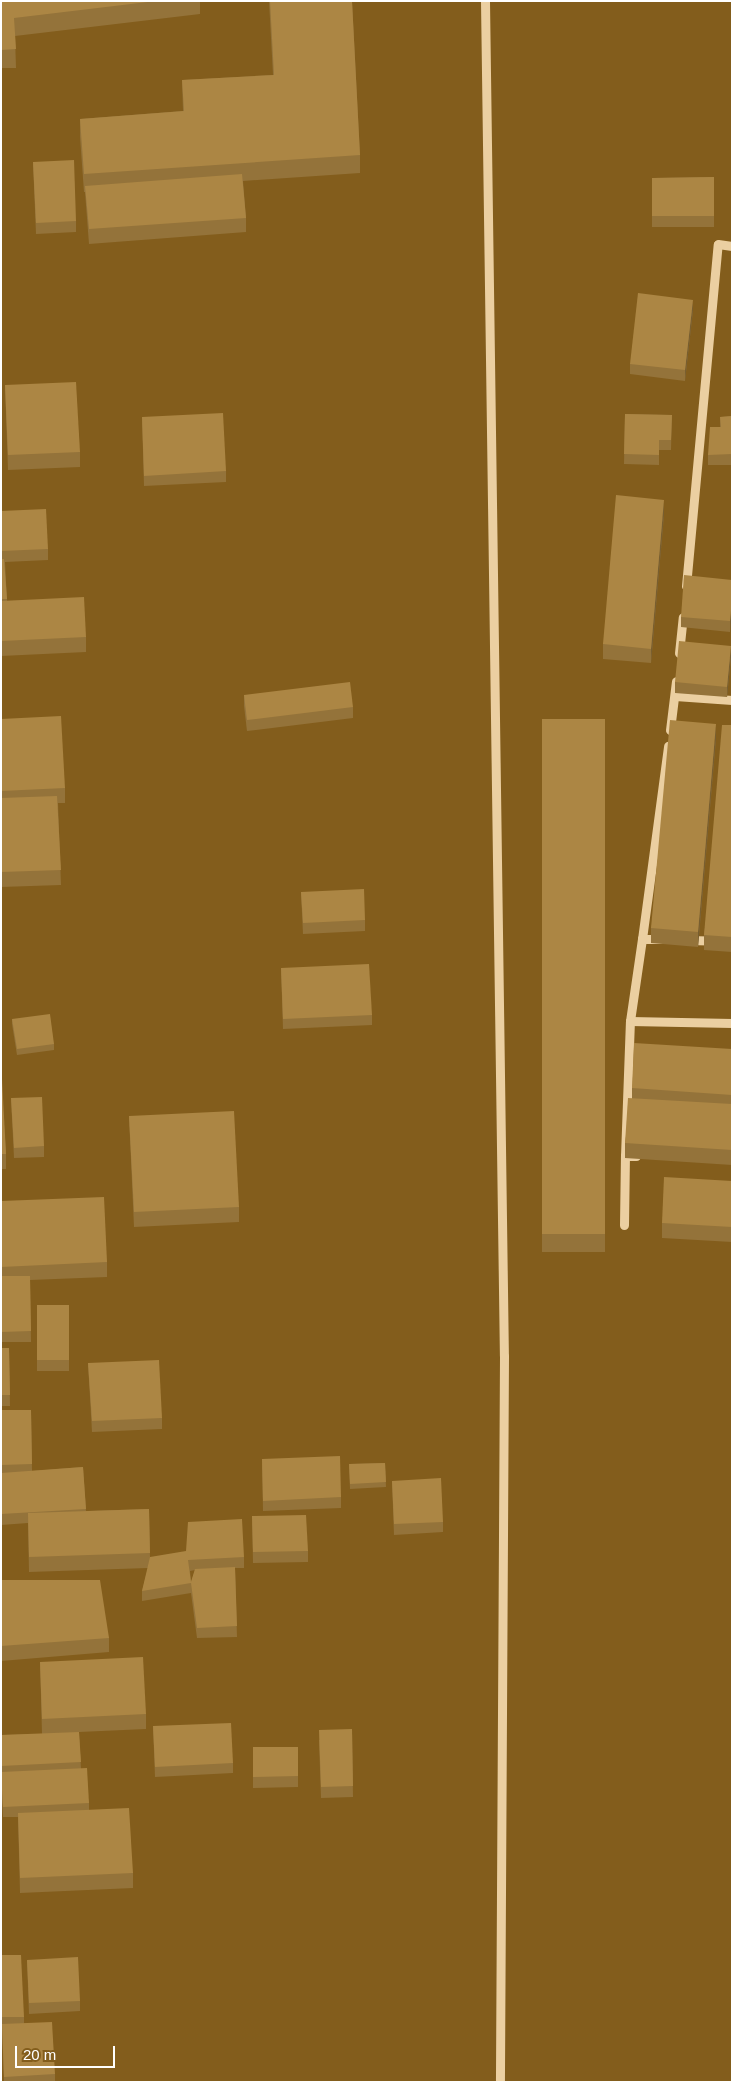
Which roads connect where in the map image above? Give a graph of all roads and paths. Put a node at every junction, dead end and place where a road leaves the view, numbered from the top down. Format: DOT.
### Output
graph roads {
  1 [pos="485,1"];
  2 [pos="732,246"];
  3 [pos="675,696"];
  4 [pos="732,700"];
  5 [pos="642,939"];
  6 [pos="732,941"];
  7 [pos="630,1021"];
  8 [pos="732,1023"];
  9 [pos="625,1156"];
  10 [pos="644,1156"];
  11 [pos="624,1225"];
  12 [pos="500,2082"];
  1 -- 12 [label="street"];
  2 -- 3 [label="street"];
  3 -- 4 [label="street"];
  3 -- 5 [label="street"];
  5 -- 6 [label="street"];
  5 -- 7 [label="street"];
  7 -- 8 [label="street"];
  7 -- 9 [label="street"];
  9 -- 10 [label="street"];
  9 -- 11 [label="street"];
}
